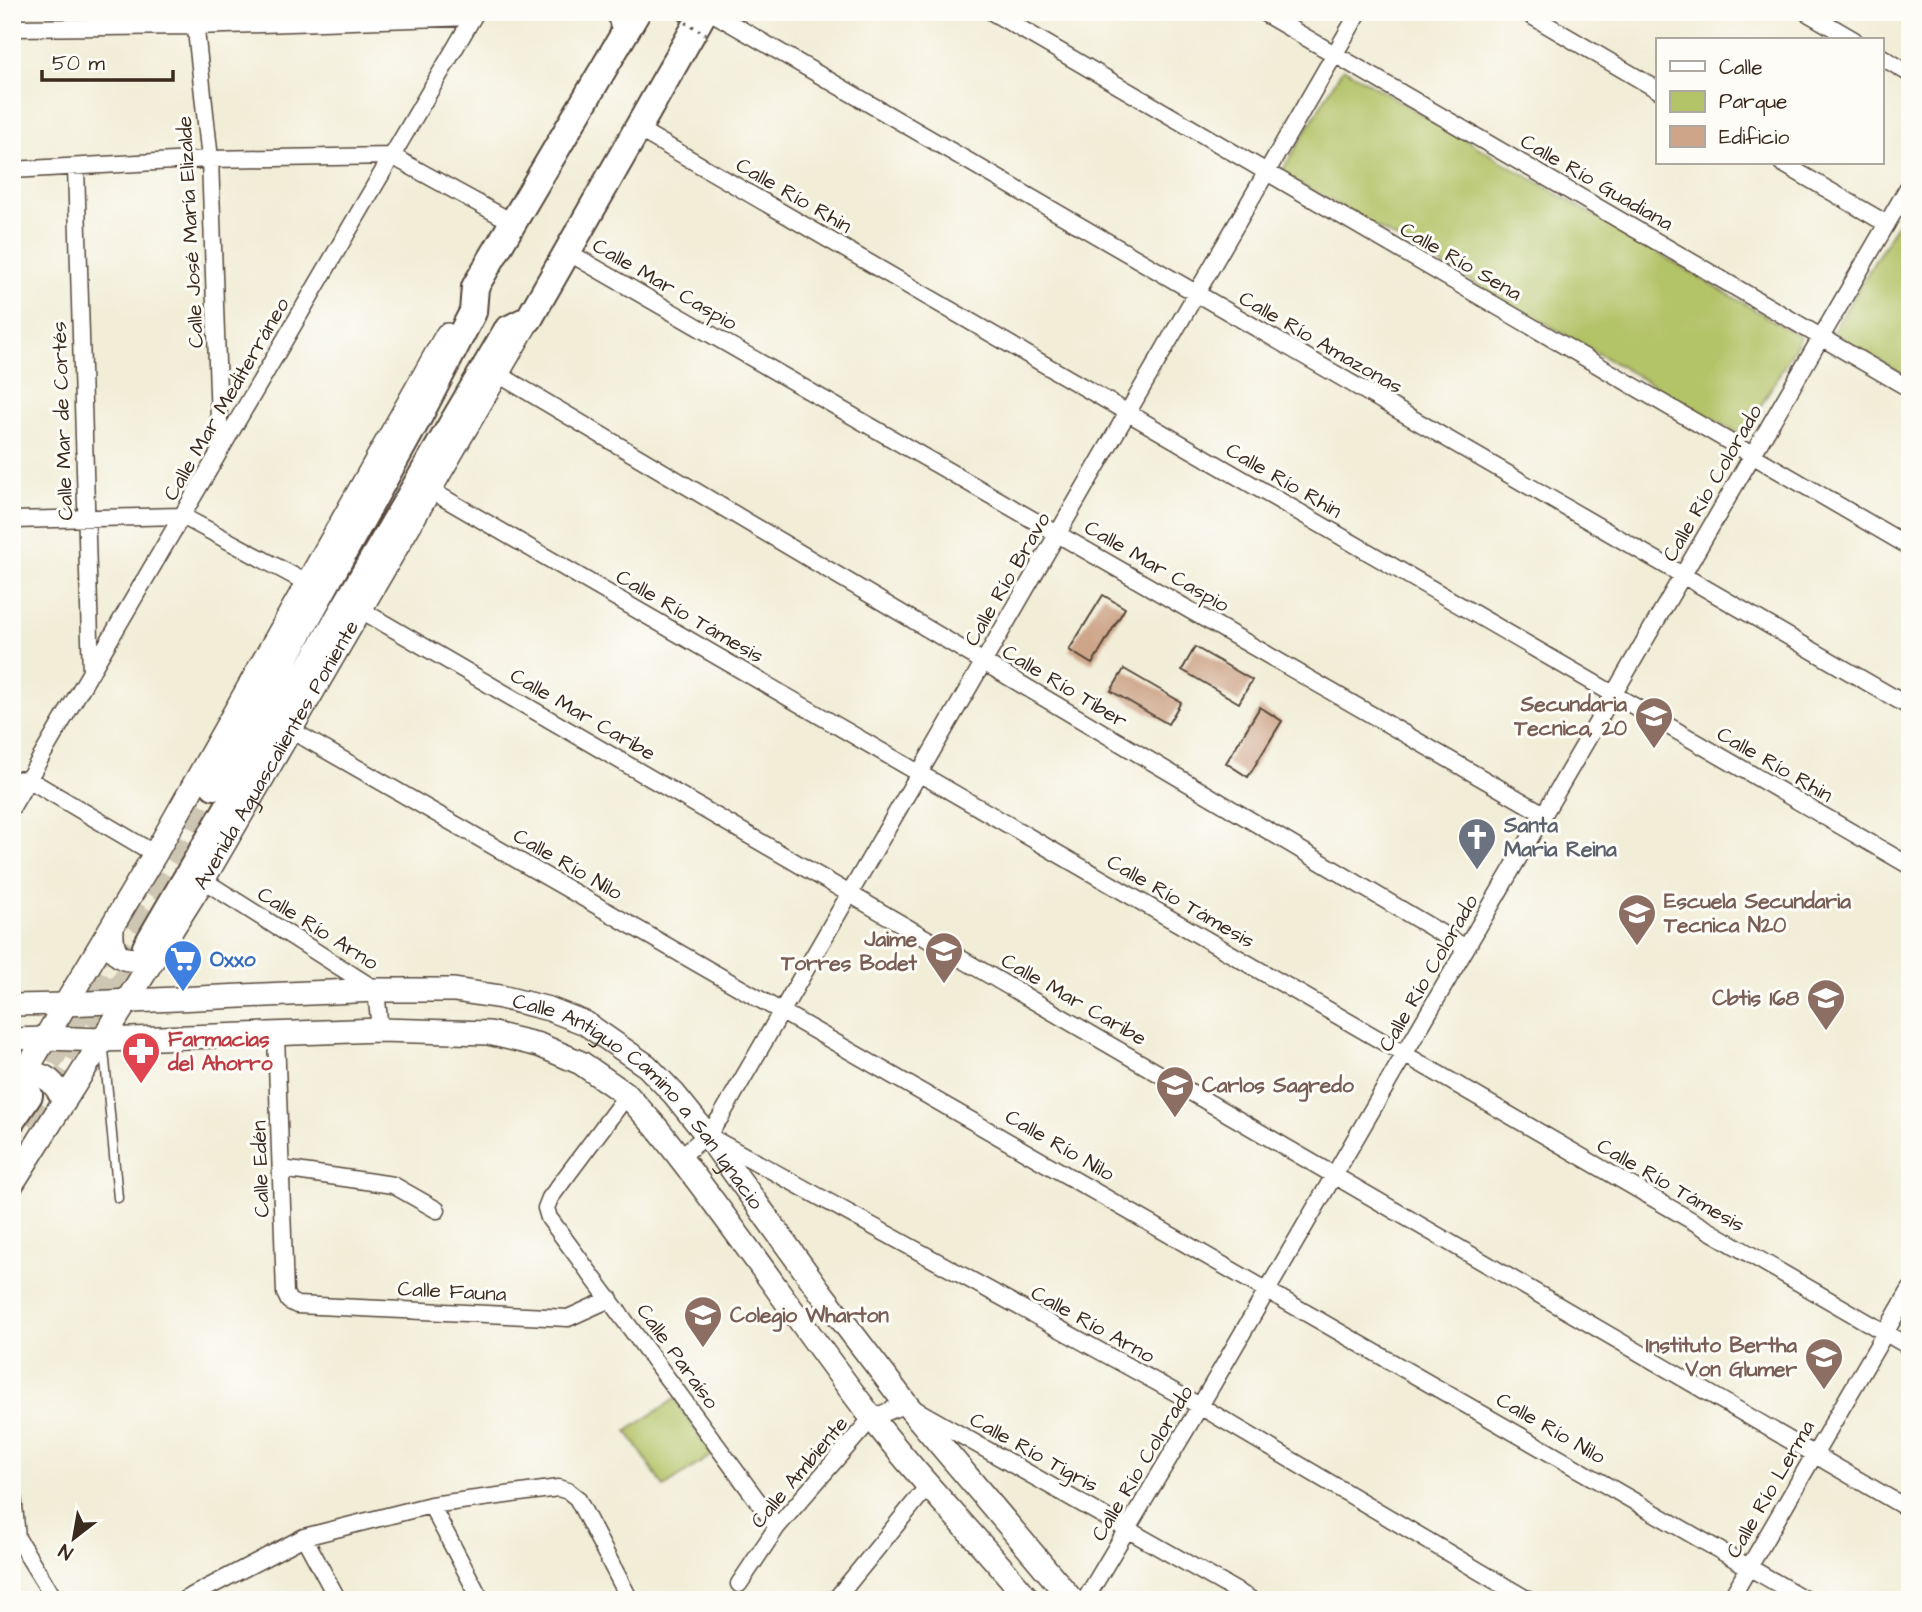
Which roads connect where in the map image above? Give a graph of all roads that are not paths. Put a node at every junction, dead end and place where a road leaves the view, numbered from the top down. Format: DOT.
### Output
graph roads {
  1 [pos="615,12"];
  2 [pos="637,12"];
  3 [pos="711,12"];
  4 [pos="992,12"];
  5 [pos="1262,12"];
  6 [pos="1359,12"];
  7 [pos="1525,12"];
  8 [pos="1806,12"];
  9 [pos="474,15"];
  10 [pos="195,19"];
  11 [pos="705,24"];
  12 [pos="12,28"];
  13 [pos="622,38"];
  14 [pos="1851,38"];
  15 [pos="1335,54"];
  16 [pos="1884,58"];
  17 [pos="1910,74"];
  18 [pos="1656,89"];
  19 [pos="638,129"];
  20 [pos="392,156"];
  21 [pos="210,159"];
  22 [pos="1784,164"];
  23 [pos="76,167"];
  24 [pos="12,170"];
  25 [pos="1267,172"];
  26 [pos="1910,184"];
  27 [pos="512,222"];
  28 [pos="1887,224"];
  29 [pos="566,251"];
  30 [pos="475,286"];
  31 [pos="1196,294"];
  32 [pos="528,319"];
  33 [pos="1821,337"];
  34 [pos="498,374"];
  35 [pos="1910,389"];
  36 [pos="1128,413"];
  37 [pos="220,450"];
  38 [pos="1753,455"];
  39 [pos="430,490"];
  40 [pos="181,516"];
  41 [pos="86,519"];
  42 [pos="12,520"];
  43 [pos="1058,533"];
  44 [pos="1910,547"];
  45 [pos="1682,575"];
  46 [pos="307,583"];
  47 [pos="361,610"];
  48 [pos="984,662"];
  49 [pos="91,673"];
  50 [pos="1614,695"];
  51 [pos="1910,707"];
  52 [pos="291,730"];
  53 [pos="919,774"];
  54 [pos="20,779"];
  55 [pos="214,786"];
  56 [pos="12,807"];
  57 [pos="1544,814"];
  58 [pos="155,854"];
  59 [pos="1910,866"];
  60 [pos="203,880"];
  61 [pos="850,893"];
  62 [pos="112,928"];
  63 [pos="1466,948"];
  64 [pos="151,951"];
  65 [pos="376,990"];
  66 [pos="127,1002"];
  67 [pos="66,1004"];
  68 [pos="12,1005"];
  69 [pos="782,1011"];
  70 [pos="380,1030"];
  71 [pos="276,1035"];
  72 [pos="46,1038"];
  73 [pos="12,1039"];
  74 [pos="103,1040"];
  75 [pos="1405,1055"];
  76 [pos="22,1088"];
  77 [pos="627,1095"];
  78 [pos="64,1102"];
  79 [pos="12,1120"];
  80 [pos="706,1135"];
  81 [pos="680,1157"];
  82 [pos="282,1170"];
  83 [pos="1334,1176"];
  84 [pos="12,1184"];
  85 [pos="118,1198"];
  86 [pos="437,1210"];
  87 [pos="1268,1289"];
  88 [pos="1910,1290"];
  89 [pos="610,1299"];
  90 [pos="289,1301"];
  91 [pos="1885,1333"];
  92 [pos="1910,1347"];
  93 [pos="906,1404"];
  94 [pos="1200,1406"];
  95 [pos="872,1418"];
  96 [pos="1814,1456"];
  97 [pos="12,1484"];
  98 [pos="927,1487"];
  99 [pos="431,1505"];
  100 [pos="1910,1510"];
  101 [pos="777,1527"];
  102 [pos="1128,1529"];
  103 [pos="304,1537"];
  104 [pos="1749,1566"];
  105 [pos="739,1584"];
  106 [pos="203,1595"];
  107 [pos="55,1600"];
  108 [pos="184,1600"];
  109 [pos="338,1600"];
  110 [pos="481,1600"];
  111 [pos="630,1600"];
  112 [pos="835,1600"];
  113 [pos="1029,1600"];
  114 [pos="1072,1600"];
  115 [pos="1085,1600"];
  116 [pos="1252,1600"];
  117 [pos="1528,1600"];
  118 [pos="1730,1600"];
  119 [pos="1806,1600"];
  1 -- 13 [label="street"];
  2 -- 13 [label="main road, Avenida Aguascalientes Poniente"];
  3 -- 31 [label="street, Calle Río Amazonas"];
  4 -- 25 [label="street, Calle Río Sena"];
  5 -- 15 [label="street, Calle Río Guadiana"];
  6 -- 15 [label="street, Calle Río Bravo"];
  7 -- 18 [label="street"];
  8 -- 14 [label="street"];
  9 -- 10 [label="street"];
  9 -- 20 [label="street, Calle Mar Mediterráneo"];
  10 -- 12 [label="street"];
  10 -- 21 [label="street, Calle José María Elizalde"];
  11 -- 19 [label="main road, Avenida Aguascalientes Poniente"];
  13 -- 27 [label="main road, Avenida Aguascalientes Poniente"];
  15 -- 25 [label="street, Calle Río Bravo"];
  15 -- 33 [label="street, Calle Río Guadiana"];
  16 -- 17 [label="street"];
  19 -- 29 [label="main road, Avenida Aguascalientes Poniente"];
  19 -- 36 [label="street, Calle Río Rhin"];
  20 -- 21 [label="street"];
  20 -- 27 [label="street"];
  20 -- 37 [label="street, Calle Mar Mediterráneo"];
  21 -- 23 [label="street"];
  21 -- 37 [label="street, Calle José María Elizalde"];
  22 -- 28 [label="street"];
  23 -- 24 [label="street"];
  23 -- 41 [label="street, Calle Mar de Cortés"];
  25 -- 31 [label="street, Calle Río Bravo"];
  25 -- 38 [label="street, Calle Río Sena"];
  26 -- 28 [label="street, Calle Río Colorado"];
  27 -- 30 [label="main road, Avenida Aguascalientes Poniente"];
  28 -- 33 [label="street, Calle Río Colorado"];
  29 -- 32 [label="main road, Avenida Aguascalientes Poniente"];
  29 -- 43 [label="street, Calle Mar Caspio"];
  30 -- 46 [label="main road, Avenida Aguascalientes Poniente"];
  30 -- 55 [label="main road, Avenida Aguascalientes Poniente"];
  31 -- 36 [label="street, Calle Río Bravo"];
  31 -- 45 [label="street, Calle Río Amazonas"];
  32 -- 34 [label="main road, Avenida Aguascalientes Poniente"];
  32 -- 64 [label="main road, Avenida Aguascalientes Poniente"];
  33 -- 35 [label="street, Calle Río Guadiana"];
  33 -- 38 [label="street, Calle Río Colorado"];
  34 -- 39 [label="main road, Avenida Aguascalientes Poniente"];
  34 -- 48 [label="street, Calle Río Tiber"];
  36 -- 43 [label="street, Calle Río Bravo"];
  36 -- 50 [label="street, Calle Río Rhin"];
  37 -- 40 [label="street, Calle Mar Mediterráneo"];
  38 -- 44 [label="street, Calle Río Sena"];
  38 -- 45 [label="street, Calle Río Colorado"];
  39 -- 47 [label="main road, Avenida Aguascalientes Poniente"];
  39 -- 53 [label="street, Calle Río Támesis"];
  40 -- 41 [label="street"];
  40 -- 46 [label="street"];
  40 -- 49 [label="street, Calle Mar Mediterráneo"];
  41 -- 42 [label="street"];
  41 -- 49 [label="street, Calle Mar de Cortés"];
  43 -- 48 [label="street, Calle Río Bravo"];
  43 -- 57 [label="street, Calle Mar Caspio"];
  45 -- 50 [label="street, Calle Río Colorado"];
  45 -- 51 [label="street, Calle Río Amazonas"];
  46 -- 58 [label="main road, Avenida Aguascalientes Poniente"];
  47 -- 52 [label="main road, Avenida Aguascalientes Poniente"];
  47 -- 61 [label="street, Calle Mar Caribe"];
  48 -- 53 [label="street, Calle Río Bravo"];
  48 -- 63 [label="street, Calle Río Tiber"];
  49 -- 54 [label="street, Calle Mar Mediterráneo"];
  50 -- 57 [label="street, Calle Río Colorado"];
  50 -- 59 [label="street, Calle Río Rhin"];
  52 -- 60 [label="main road, Avenida Aguascalientes Poniente"];
  52 -- 69 [label="street, Calle Río Nilo"];
  53 -- 61 [label="street, Calle Río Bravo"];
  53 -- 75 [label="street, Calle Río Támesis"];
  54 -- 56 [label="street, Calle Mar Mediterráneo"];
  54 -- 58 [label="street"];
  57 -- 63 [label="street, Calle Río Colorado"];
  58 -- 62 [label="main road, Avenida Aguascalientes Poniente"];
  60 -- 64 [label="main road, Avenida Aguascalientes Poniente"];
  60 -- 65 [label="street, Calle Río Arno"];
  61 -- 69 [label="street, Calle Río Bravo"];
  61 -- 83 [label="street, Calle Mar Caribe"];
  62 -- 64 [label="main road"];
  62 -- 67 [label="main road, Avenida Aguascalientes Poniente"];
  63 -- 75 [label="street, Calle Río Colorado"];
  64 -- 66 [label="main road, Avenida Aguascalientes Poniente"];
  65 -- 66 [label="main road, Calle Antiguo Camino a San Ignacio"];
  65 -- 70 [label="street, Calle Río Arno"];
  65 -- 80 [label="main road, Calle Antiguo Camino a San Ignacio"];
  66 -- 67 [label="main road, Calle Antiguo Camino a San Ignacio"];
  66 -- 74 [label="main road, Avenida Aguascalientes Poniente"];
  67 -- 68 [label="street, Calle Antiguo Camino a San Ignacio"];
  67 -- 72 [label="main road, Avenida Aguascalientes Poniente"];
  69 -- 80 [label="street, Calle Río Bravo"];
  69 -- 87 [label="street, Calle Río Nilo"];
  70 -- 71 [label="main road, Calle Antiguo Camino a San Ignacio"];
  70 -- 77 [label="main road, Calle Antiguo Camino a San Ignacio"];
  71 -- 74 [label="main road, Calle Antiguo Camino a San Ignacio"];
  71 -- 82 [label="street, Calle Edén"];
  72 -- 73 [label="street, Calle Antiguo Camino a San Ignacio"];
  72 -- 74 [label="main road, Calle Antiguo Camino a San Ignacio"];
  72 -- 76 [label="main road, Avenida Aguascalientes Poniente"];
  74 -- 78 [label="main road, Avenida Aguascalientes Poniente"];
  74 -- 85 [label="lane"];
  75 -- 83 [label="street, Calle Río Colorado"];
  75 -- 91 [label="street, Calle Río Támesis"];
  76 -- 78 [label="main road"];
  76 -- 79 [label="main road, Avenida Aguascalientes Poniente"];
  77 -- 81 [label="main road, Calle Antiguo Camino a San Ignacio"];
  77 -- 89 [label="street, Calle Paraíso"];
  78 -- 84 [label="main road, Avenida Aguascalientes Poniente"];
  80 -- 81 [label="street, Calle Río Bravo"];
  80 -- 93 [label="main road, Calle Antiguo Camino a San Ignacio"];
  80 -- 94 [label="street, Calle Río Arno"];
  81 -- 95 [label="main road, Calle Antiguo Camino a San Ignacio"];
  82 -- 86 [label="street"];
  82 -- 90 [label="street, Calle Edén"];
  83 -- 87 [label="street, Calle Río Colorado"];
  83 -- 96 [label="street, Calle Mar Caribe"];
  87 -- 94 [label="street, Calle Río Colorado"];
  87 -- 104 [label="street, Calle Río Nilo"];
  88 -- 91 [label="street, Calle Río Lerma"];
  89 -- 90 [label="street, Calle Fauna"];
  89 -- 101 [label="street, Calle Paraíso"];
  91 -- 92 [label="street, Calle Río Támesis"];
  91 -- 96 [label="street, Calle Río Lerma"];
  93 -- 95 [label="street, Calle Ambiente"];
  93 -- 102 [label="street, Calle Río Tigris"];
  93 -- 114 [label="main road, Calle Antiguo Camino a San Ignacio"];
  94 -- 102 [label="street, Calle Río Colorado"];
  94 -- 117 [label="street, Calle Río Arno"];
  95 -- 98 [label="main road, Calle Antiguo Camino a San Ignacio"];
  95 -- 101 [label="street, Calle Ambiente"];
  96 -- 100 [label="street, Calle Mar Caribe"];
  96 -- 104 [label="street, Calle Río Lerma"];
  97 -- 107 [label="street"];
  98 -- 112 [label="street"];
  98 -- 113 [label="main road, Calle Antiguo Camino a San Ignacio"];
  99 -- 103 [label="street"];
  99 -- 110 [label="street"];
  99 -- 111 [label="street"];
  101 -- 105 [label="street, Calle Ambiente"];
  102 -- 115 [label="street, Calle Río Colorado"];
  102 -- 116 [label="street, Calle Río Tigris"];
  103 -- 106 [label="street"];
  103 -- 109 [label="street"];
  104 -- 118 [label="street, Calle Río Lerma"];
  104 -- 119 [label="street, Calle Río Nilo"];
  106 -- 108 [label="street"];
}
